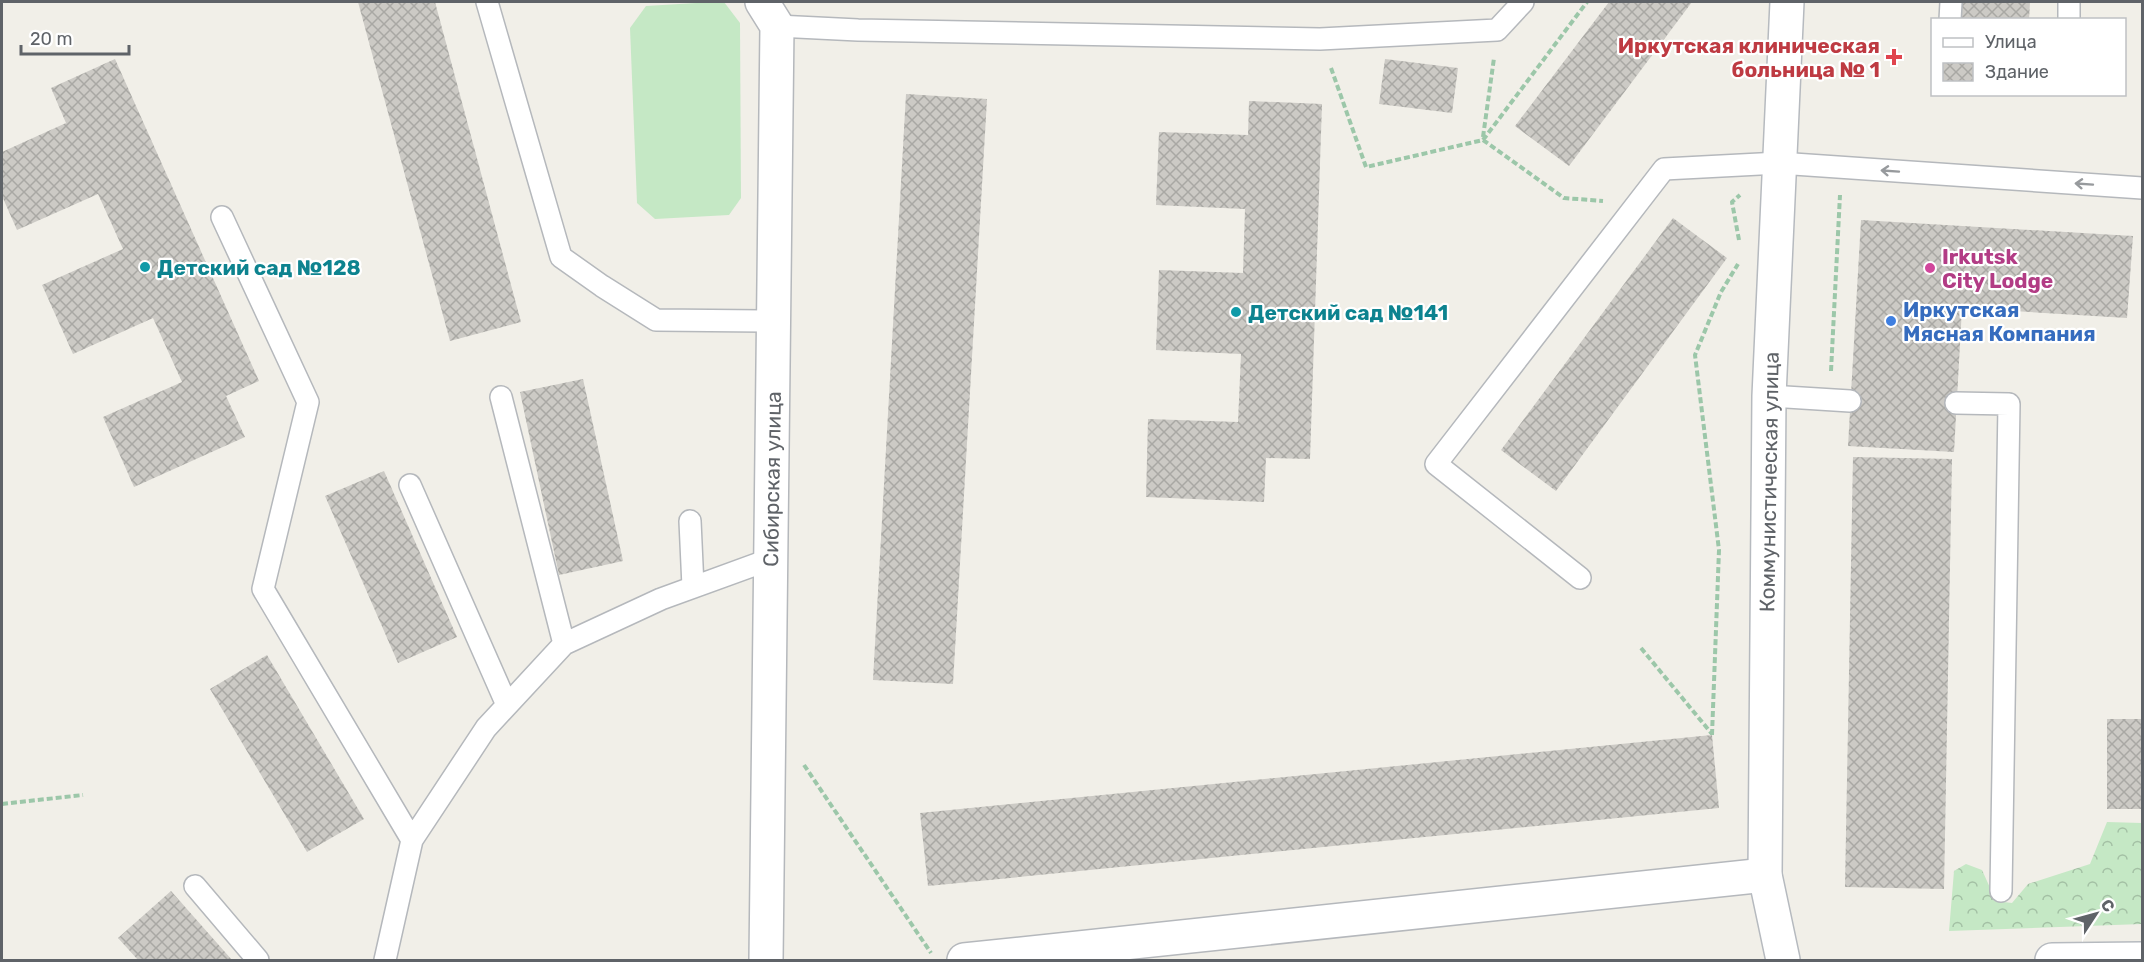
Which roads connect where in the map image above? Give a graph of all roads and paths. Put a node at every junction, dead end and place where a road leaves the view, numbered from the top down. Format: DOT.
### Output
graph roads {
  1 [pos="487,2"];
  2 [pos="1523,2"];
  3 [pos="1587,2"];
  4 [pos="1787,2"];
  5 [pos="1951,2"];
  6 [pos="2069,2"];
  7 [pos="775,10"];
  8 [pos="1950,18"];
  9 [pos="2069,18"];
  10 [pos="1497,30"];
  11 [pos="1320,39"];
  12 [pos="1483,140"];
  13 [pos="1779,163"];
  14 [pos="2142,188"];
  15 [pos="1840,192"];
  16 [pos="1564,198"];
  17 [pos="1732,202"];
  18 [pos="222,217"];
  19 [pos="1740,246"];
  20 [pos="1742,258"];
  21 [pos="774,321"];
  22 [pos="501,396"];
  23 [pos="1769,396"];
  24 [pos="1840,400"];
  25 [pos="1956,403"];
  26 [pos="410,485"];
  27 [pos="690,521"];
  28 [pos="771,558"];
  29 [pos="1580,578"];
  30 [pos="693,587"];
  31 [pos="564,644"];
  32 [pos="1641,648"];
  33 [pos="507,705"];
  34 [pos="802,762"];
  35 [pos="83,795"];
  36 [pos="2,804"];
  37 [pos="412,840"];
  38 [pos="1765,875"];
  39 [pos="195,886"];
  40 [pos="2001,891"];
  41 [pos="2142,959"];
  42 [pos="258,960"];
  43 [pos="385,960"];
  44 [pos="766,960"];
  45 [pos="936,960"];
  46 [pos="964,960"];
  47 [pos="1783,960"];
  48 [pos="2052,960"];
  1 -- 21 [label="lane"];
  2 -- 10 [label="lane"];
  3 -- 12 [label="path"];
  4 -- 13 [label="street, Коммунистическая улица"];
  5 -- 8 [label="lane"];
  6 -- 9 [label="lane"];
  7 -- 11 [label="lane"];
  7 -- 21 [label="street, Сибирская улица"];
  10 -- 11 [label="lane"];
  10 -- 12 [label="path"];
  11 -- 12 [label="path"];
  12 -- 16 [label="path"];
  14 -- 13 [label="lane, one-way"];
  13 -- 23 [label="street, Коммунистическая улица"];
  13 -- 29 [label="lane"];
  15 -- 24 [label="path"];
  17 -- 19 [label="path"];
  18 -- 37 [label="lane"];
  20 -- 32 [label="path"];
  21 -- 28 [label="street, Сибирская улица"];
  22 -- 31 [label="lane"];
  23 -- 24 [label="lane"];
  23 -- 38 [label="street, Коммунистическая улица"];
  25 -- 40 [label="lane"];
  26 -- 33 [label="lane"];
  27 -- 30 [label="lane"];
  28 -- 30 [label="lane"];
  28 -- 44 [label="street, Сибирская улица"];
  30 -- 31 [label="lane"];
  31 -- 33 [label="lane"];
  33 -- 37 [label="lane"];
  34 -- 45 [label="path"];
  35 -- 36 [label="path"];
  37 -- 43 [label="lane"];
  38 -- 46 [label="street"];
  38 -- 47 [label="street, Коммунистическая улица"];
  39 -- 42 [label="lane"];
  41 -- 48 [label="street"];
}
